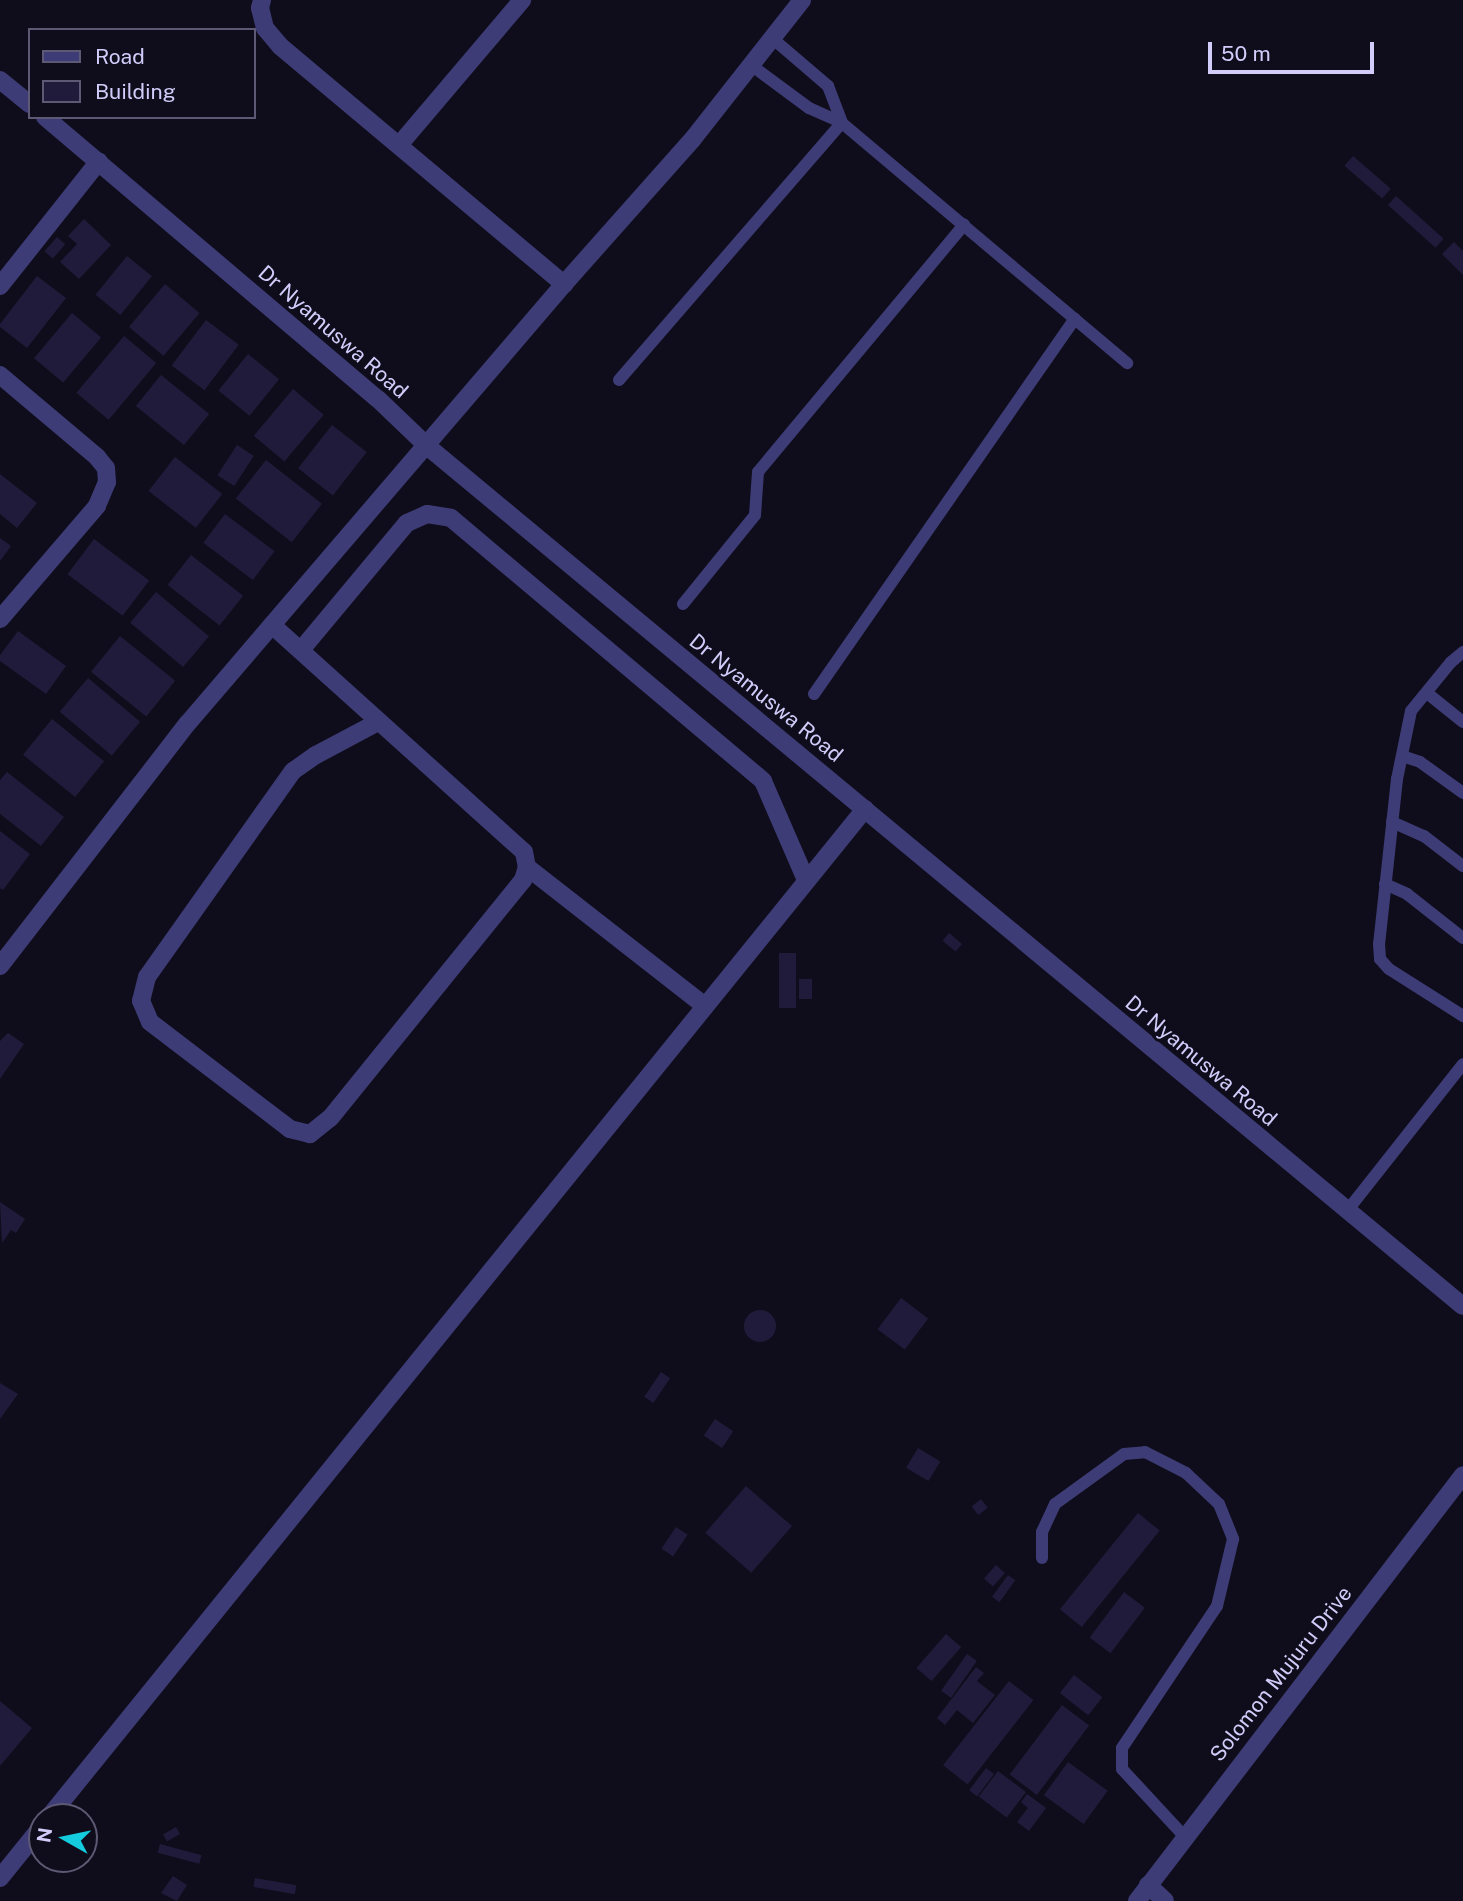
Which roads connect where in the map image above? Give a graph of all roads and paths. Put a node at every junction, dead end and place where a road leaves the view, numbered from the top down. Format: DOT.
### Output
graph roads {
  1 [pos="262,0"];
  2 [pos="522,0"];
  3 [pos="802,0"];
  4 [pos="772,38"];
  5 [pos="751,65"];
  6 [pos="0,80"];
  7 [pos="28,102"];
  8 [pos="48,119"];
  9 [pos="842,122"];
  10 [pos="400,144"];
  11 [pos="99,162"];
  12 [pos="964,225"];
  13 [pos="564,284"];
  14 [pos="0,286"];
  15 [pos="1075,319"];
  16 [pos="1127,363"];
  17 [pos="0,375"];
  18 [pos="620,380"];
  19 [pos="426,446"];
  20 [pos="683,604"];
  21 [pos="0,619"];
  22 [pos="272,625"];
  23 [pos="300,650"];
  24 [pos="1463,652"];
  25 [pos="1427,692"];
  26 [pos="814,694"];
  27 [pos="378,722"];
  28 [pos="1463,722"];
  29 [pos="1402,756"];
  30 [pos="1463,793"];
  31 [pos="865,808"];
  32 [pos="1392,822"];
  33 [pos="1463,866"];
  34 [pos="527,867"];
  35 [pos="806,880"];
  36 [pos="1385,884"];
  37 [pos="1463,938"];
  38 [pos="0,966"];
  39 [pos="705,1006"];
  40 [pos="1463,1016"];
  41 [pos="1463,1064"];
  42 [pos="1347,1212"];
  43 [pos="1463,1306"];
  44 [pos="1463,1475"];
  45 [pos="1042,1558"];
  46 [pos="60,1803"];
  47 [pos="1186,1838"];
  48 [pos="28,1843"];
  49 [pos="0,1878"];
  50 [pos="1148,1885"];
  51 [pos="1137,1901"];
  52 [pos="1165,1901"];
  1 -- 10 [label="street"];
  2 -- 10 [label="street"];
  3 -- 4 [label="street"];
  4 -- 5 [label="street"];
  4 -- 9 [label="lane"];
  5 -- 9 [label="lane"];
  5 -- 13 [label="street"];
  6 -- 7 [label="street"];
  8 -- 11 [label="street, Dr Nyamuswa Road"];
  9 -- 12 [label="lane"];
  9 -- 18 [label="lane"];
  10 -- 13 [label="street"];
  11 -- 14 [label="street"];
  11 -- 19 [label="street, Dr Nyamuswa Road"];
  12 -- 15 [label="lane"];
  12 -- 20 [label="lane"];
  13 -- 19 [label="street"];
  15 -- 16 [label="lane"];
  15 -- 26 [label="lane"];
  17 -- 21 [label="street"];
  19 -- 22 [label="street"];
  19 -- 31 [label="street, Dr Nyamuswa Road"];
  22 -- 23 [label="street"];
  22 -- 38 [label="street"];
  23 -- 27 [label="street"];
  23 -- 35 [label="street"];
  24 -- 25 [label="lane"];
  25 -- 28 [label="lane"];
  25 -- 29 [label="lane"];
  27 -- 34 [label="street"];
  27 -- 34 [label="street"];
  29 -- 30 [label="lane"];
  29 -- 32 [label="lane"];
  31 -- 35 [label="street"];
  31 -- 42 [label="street, Dr Nyamuswa Road"];
  32 -- 33 [label="lane"];
  32 -- 36 [label="lane"];
  34 -- 39 [label="street"];
  35 -- 39 [label="street"];
  36 -- 37 [label="lane"];
  36 -- 40 [label="lane"];
  39 -- 46 [label="street"];
  41 -- 42 [label="lane"];
  42 -- 43 [label="street, Dr Nyamuswa Road"];
  44 -- 47 [label="street, Solomon Mujuru Drive"];
  45 -- 47 [label="lane"];
  47 -- 50 [label="street, Solomon Mujuru Drive"];
  48 -- 49 [label="street"];
  50 -- 51 [label="street, Solomon Mujuru Drive"];
  50 -- 52 [label="street"];
}
